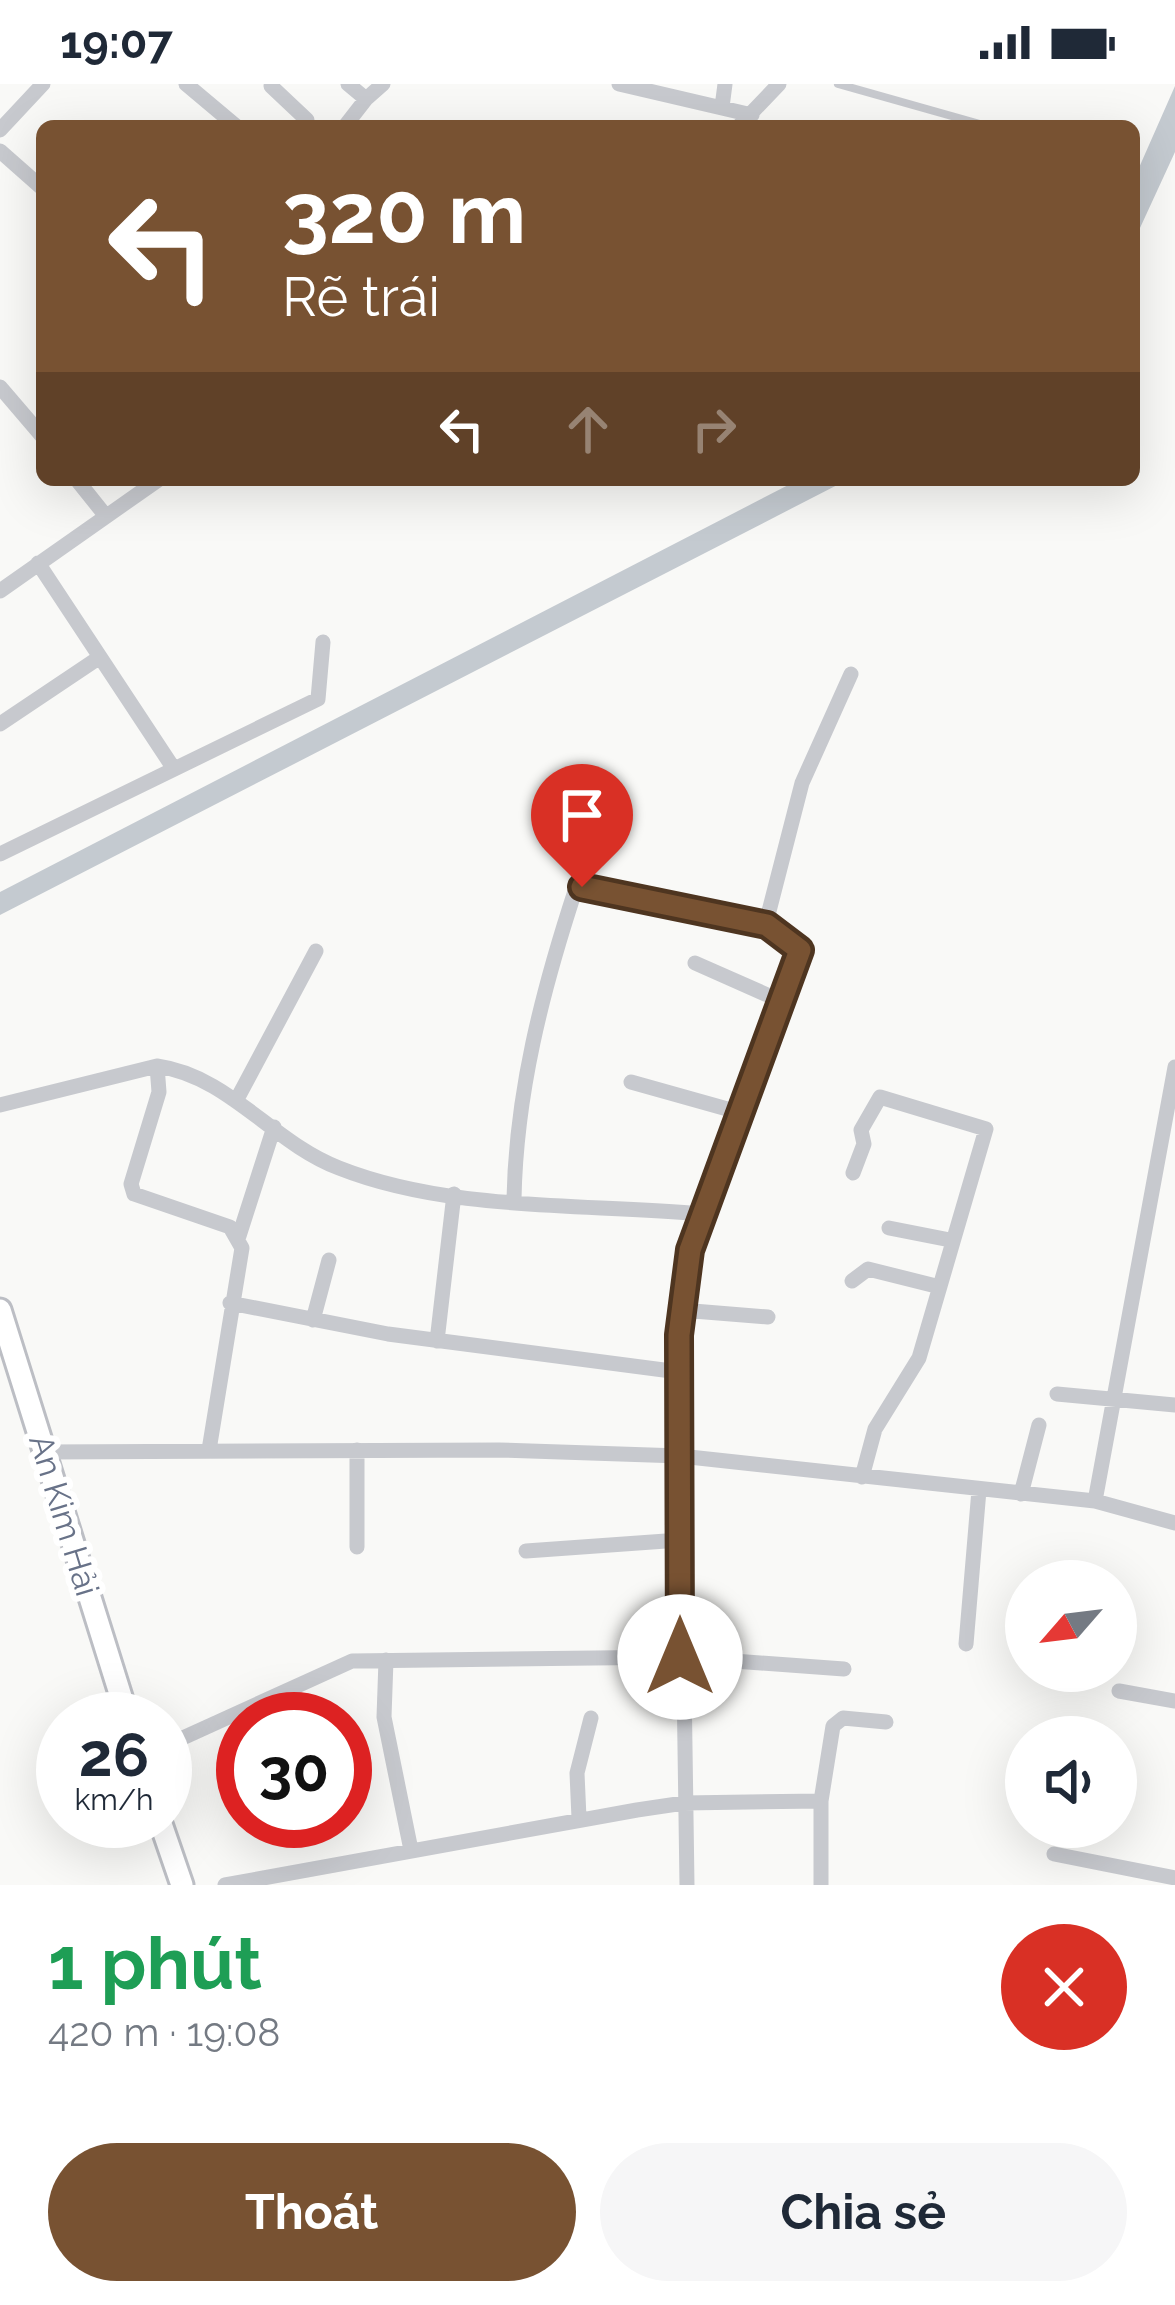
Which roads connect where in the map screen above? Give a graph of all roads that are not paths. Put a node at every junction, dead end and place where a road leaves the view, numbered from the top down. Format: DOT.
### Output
graph roads {
  1 [pos="43,84"];
  2 [pos="186,84"];
  3 [pos="348,84"];
  4 [pos="383,84"];
  5 [pos="620,84"];
  6 [pos="725,84"];
  7 [pos="779,84"];
  8 [pos="838,84"];
  9 [pos="271,86"];
  10 [pos="366,99"];
  11 [pos="722,107"];
  12 [pos="229,120"];
  13 [pos="304,120"];
  14 [pos="350,120"];
  15 [pos="745,120"];
  16 [pos="966,120"];
  17 [pos="0,130"];
  18 [pos="0,152"];
  19 [pos="36,183"];
  20 [pos="0,387"];
  21 [pos="36,429"];
  22 [pos="82,486"];
  23 [pos="149,486"];
  24 [pos="105,515"];
  25 [pos="38,563"];
  26 [pos="0,591"];
  27 [pos="323,642"];
  28 [pos="100,656"];
  29 [pos="851,674"];
  30 [pos="0,724"];
  31 [pos="175,769"];
  32 [pos="0,854"];
  33 [pos="767,925"];
  34 [pos="316,951"];
  35 [pos="695,963"];
  36 [pos="781,1001"];
  37 [pos="157,1066"];
  38 [pos="1175,1067"];
  39 [pos="631,1082"];
  40 [pos="236,1101"];
  41 [pos="0,1105"];
  42 [pos="738,1112"];
  43 [pos="274,1127"];
  44 [pos="1167,1143"];
  45 [pos="853,1173"];
  46 [pos="454,1194"];
  47 [pos="514,1199"];
  48 [pos="702,1214"];
  49 [pos="889,1228"];
  50 [pos="239,1236"];
  51 [pos="950,1240"];
  52 [pos="329,1260"];
  53 [pos="852,1281"];
  54 [pos="936,1286"];
  55 [pos="230,1303"];
  56 [pos="0,1310"];
  57 [pos="681,1310"];
  58 [pos="768,1317"];
  59 [pos="313,1320"];
  60 [pos="437,1341"];
  61 [pos="679,1372"];
  62 [pos="1057,1394"];
  63 [pos="1113,1400"];
  64 [pos="1175,1405"];
  65 [pos="1039,1425"];
  66 [pos="208,1450"];
  67 [pos="357,1450"];
  68 [pos="44,1452"];
  69 [pos="680,1456"];
  70 [pos="862,1477"];
  71 [pos="979,1490"];
  72 [pos="1021,1494"];
  73 [pos="1095,1501"];
  74 [pos="1175,1523"];
  75 [pos="680,1540"];
  76 [pos="357,1547"];
  77 [pos="526,1551"];
  78 [pos="966,1644"];
  79 [pos="680,1657"];
  80 [pos="386,1660"];
  81 [pos="844,1669"];
  82 [pos="120,1692"];
  83 [pos="1124,1692"];
  84 [pos="1175,1702"];
  85 [pos="591,1718"];
  86 [pos="886,1722"];
  87 [pos="192,1734"];
  88 [pos="821,1801"];
  89 [pos="684,1803"];
  90 [pos="580,1818"];
  91 [pos="169,1848"];
  92 [pos="411,1850"];
  93 [pos="1054,1854"];
  94 [pos="1175,1878"];
  95 [pos="182,1885"];
  96 [pos="225,1885"];
  97 [pos="687,1885"];
  98 [pos="820,1885"];
  1 -- 17 [label="street"];
  2 -- 12 [label="street"];
  3 -- 10 [label="street"];
  4 -- 10 [label="street"];
  5 -- 11 [label="street"];
  6 -- 11 [label="street"];
  7 -- 15 [label="street"];
  8 -- 16 [label="lane"];
  9 -- 13 [label="street"];
  10 -- 14 [label="street"];
  11 -- 15 [label="street"];
  18 -- 19 [label="street"];
  20 -- 21 [label="street"];
  22 -- 24 [label="street"];
  23 -- 24 [label="street"];
  24 -- 25 [label="street"];
  25 -- 26 [label="street"];
  25 -- 28 [label="street"];
  27 -- 31 [label="street"];
  28 -- 30 [label="street"];
  28 -- 31 [label="street"];
  29 -- 33 [label="street"];
  31 -- 32 [label="street"];
  33 -- 36 [label="street"];
  33 -- 47 [label="street"];
  34 -- 40 [label="street"];
  35 -- 36 [label="street"];
  36 -- 42 [label="street"];
  37 -- 40 [label="street"];
  37 -- 41 [label="street"];
  37 -- 50 [label="street"];
  38 -- 44 [label="street"];
  39 -- 42 [label="street"];
  40 -- 43 [label="street"];
  42 -- 48 [label="street"];
  43 -- 46 [label="street"];
  43 -- 50 [label="street"];
  44 -- 63 [label="street"];
  45 -- 51 [label="street"];
  46 -- 47 [label="street"];
  46 -- 60 [label="street"];
  47 -- 48 [label="street"];
  48 -- 57 [label="street"];
  49 -- 51 [label="street"];
  50 -- 55 [label="street"];
  51 -- 54 [label="street"];
  52 -- 59 [label="street"];
  53 -- 54 [label="street"];
  54 -- 70 [label="street"];
  55 -- 59 [label="street"];
  55 -- 66 [label="street"];
  56 -- 68 [label="street, An Kim Hải"];
  57 -- 58 [label="street"];
  57 -- 61 [label="street"];
  59 -- 60 [label="street"];
  60 -- 61 [label="street"];
  61 -- 69 [label="street"];
  62 -- 63 [label="street"];
  63 -- 64 [label="street"];
  63 -- 73 [label="street"];
  65 -- 72 [label="street"];
  66 -- 67 [label="street"];
  66 -- 68 [label="street"];
  67 -- 69 [label="street"];
  67 -- 76 [label="street"];
  68 -- 82 [label="street, An Kim Hải"];
  69 -- 70 [label="street"];
  69 -- 75 [label="street"];
  70 -- 71 [label="street"];
  71 -- 72 [label="street"];
  71 -- 78 [label="street"];
  72 -- 73 [label="street"];
  73 -- 74 [label="street"];
  75 -- 77 [label="street"];
  75 -- 79 [label="street"];
  79 -- 80 [label="street"];
  79 -- 81 [label="street"];
  79 -- 89 [label="street"];
  80 -- 87 [label="street"];
  80 -- 92 [label="street"];
  83 -- 84 [label="street"];
  85 -- 90 [label="street"];
  86 -- 88 [label="street"];
  88 -- 89 [label="street"];
  88 -- 98 [label="street"];
  89 -- 90 [label="street"];
  89 -- 97 [label="street"];
  90 -- 92 [label="street"];
  91 -- 95 [label="street"];
  92 -- 96 [label="street"];
  93 -- 94 [label="street"];
}
